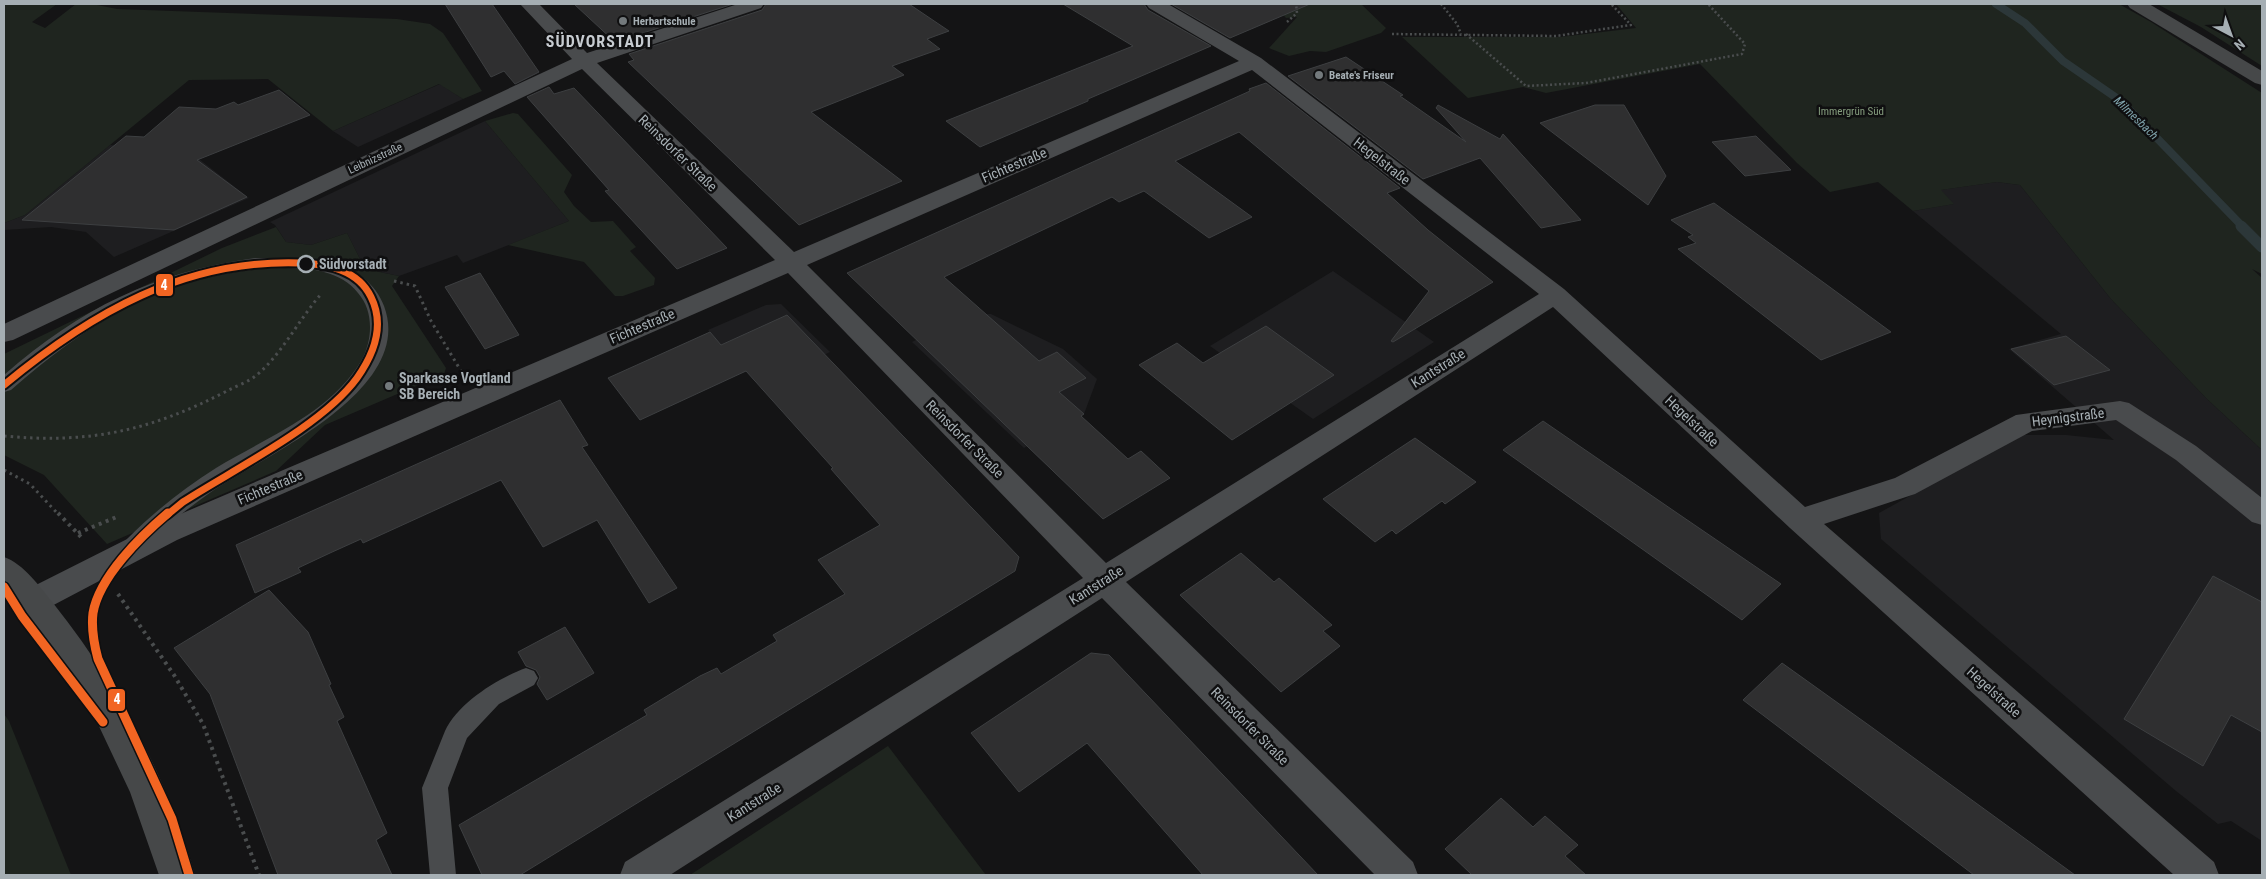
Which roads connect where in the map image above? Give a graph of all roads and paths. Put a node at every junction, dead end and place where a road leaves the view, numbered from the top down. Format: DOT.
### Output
graph roads {
  1 [pos="529,4"];
  2 [pos="755,4"];
  3 [pos="1155,4"];
  4 [pos="1296,4"];
  5 [pos="1441,4"];
  6 [pos="1611,4"];
  7 [pos="1708,4"];
  8 [pos="2136,4"];
  9 [pos="1287,22"];
  10 [pos="1392,34"];
  11 [pos="1461,34"];
  12 [pos="1466,34"];
  13 [pos="584,61"];
  14 [pos="1254,62"];
  15 [pos="2262,79"];
  16 [pos="790,261"];
  17 [pos="346,274"];
  18 [pos="1555,295"];
  19 [pos="4,334"];
  20 [pos="462,370"];
  21 [pos="4,385"];
  22 [pos="4,436"];
  23 [pos="4,470"];
  24 [pos="2262,514"];
  25 [pos="1800,520"];
  26 [pos="128,551"];
  27 [pos="99,566"];
  28 [pos="4,569"];
  29 [pos="1104,580"];
  30 [pos="35,600"];
  31 [pos="526,678"];
  32 [pos="177,875"];
  33 [pos="259,875"];
  34 [pos="443,875"];
  35 [pos="638,875"];
  36 [pos="1400,875"];
  37 [pos="2201,875"];
  1 -- 13 [label="street, Reinsdorfer Straße"];
  2 -- 13 [label="street, Leibnizstraße"];
  3 -- 14 [label="street, Hegelstraße"];
  4 -- 9 [label="path"];
  5 -- 11 [label="path"];
  6 -- 12 [label="path"];
  7 -- 12 [label="path"];
  8 -- 15 [label="main road"];
  10 -- 11 [label="path"];
  11 -- 12 [label="path"];
  13 -- 16 [label="street, Reinsdorfer Straße"];
  13 -- 19 [label="street, Leibnizstraße"];
  14 -- 16 [label="street, Fichtestraße"];
  14 -- 18 [label="street, Hegelstraße"];
  16 -- 26 [label="street, Fichtestraße"];
  16 -- 29 [label="street, Reinsdorfer Straße"];
  17 -- 20 [label="path"];
  17 -- 21 [label="lane"];
  17 -- 22 [label="path"];
  17 -- 26 [label="lane"];
  18 -- 25 [label="street, Hegelstraße"];
  18 -- 29 [label="street, Kantstraße"];
  23 -- 27 [label="path"];
  24 -- 25 [label="street, Heynigstraße"];
  25 -- 37 [label="street, Hegelstraße"];
  26 -- 27 [label="street, Fichtestraße"];
  27 -- 30 [label="street, Fichtestraße"];
  27 -- 33 [label="path"];
  28 -- 30 [label="main road"];
  29 -- 35 [label="street, Kantstraße"];
  29 -- 36 [label="street, Reinsdorfer Straße"];
  30 -- 32 [label="main road"];
  31 -- 34 [label="lane"];
}
